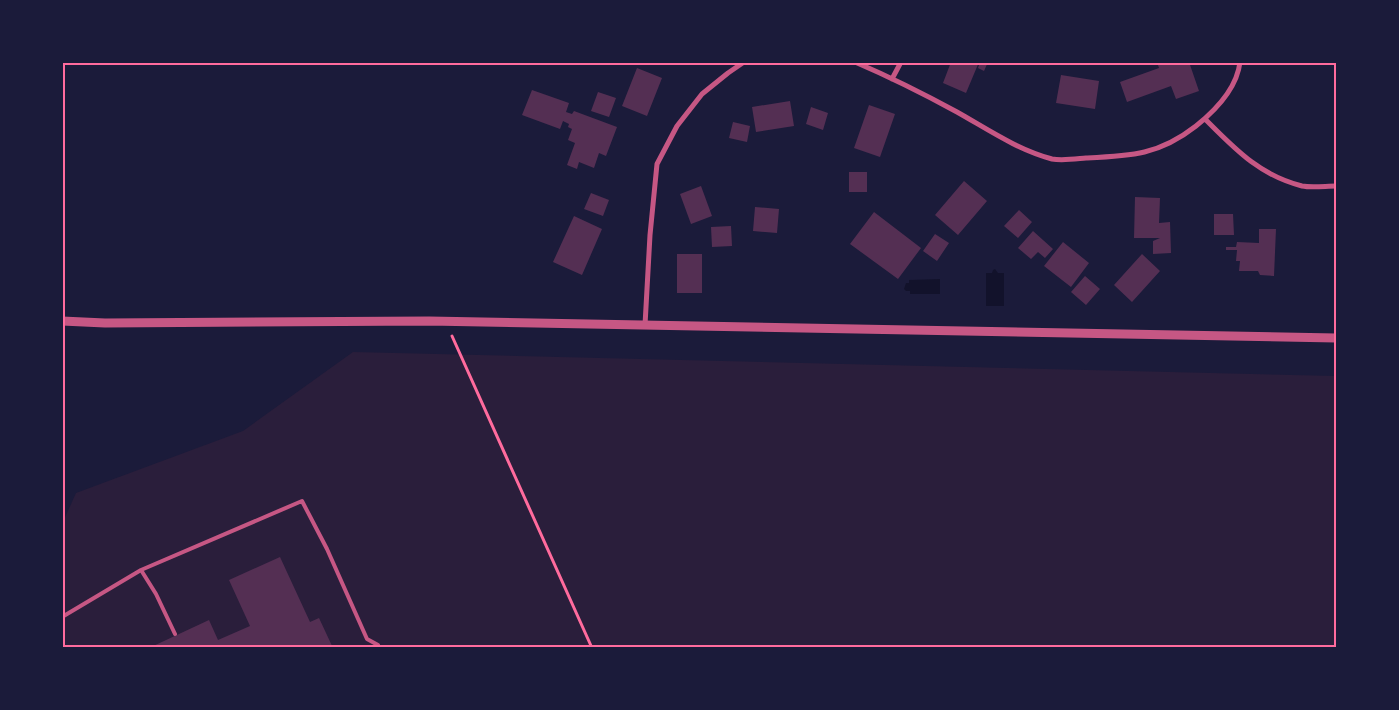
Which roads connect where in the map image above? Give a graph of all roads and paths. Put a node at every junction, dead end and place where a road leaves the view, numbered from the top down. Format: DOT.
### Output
graph roads {
  1 [pos="744,62"];
  2 [pos="855,62"];
  3 [pos="901,62"];
  4 [pos="1240,62"];
  5 [pos="892,79"];
  6 [pos="1205,119"];
  7 [pos="1336,186"];
  8 [pos="62,321"];
  9 [pos="445,321"];
  10 [pos="645,325"];
  11 [pos="1336,338"];
  12 [pos="141,570"];
  13 [pos="62,617"];
  14 [pos="175,634"];
  15 [pos="378,646"];
  16 [pos="592,648"];
  1 -- 10 [label="street"];
  2 -- 5 [label="street"];
  3 -- 5 [label="street"];
  4 -- 6 [label="street"];
  5 -- 6 [label="street"];
  6 -- 7 [label="street"];
  8 -- 9 [label="street"];
  9 -- 10 [label="street"];
  9 -- 16 [label="path"];
  10 -- 11 [label="street"];
  12 -- 13 [label="lane"];
  12 -- 14 [label="lane"];
  12 -- 15 [label="lane"];
}
